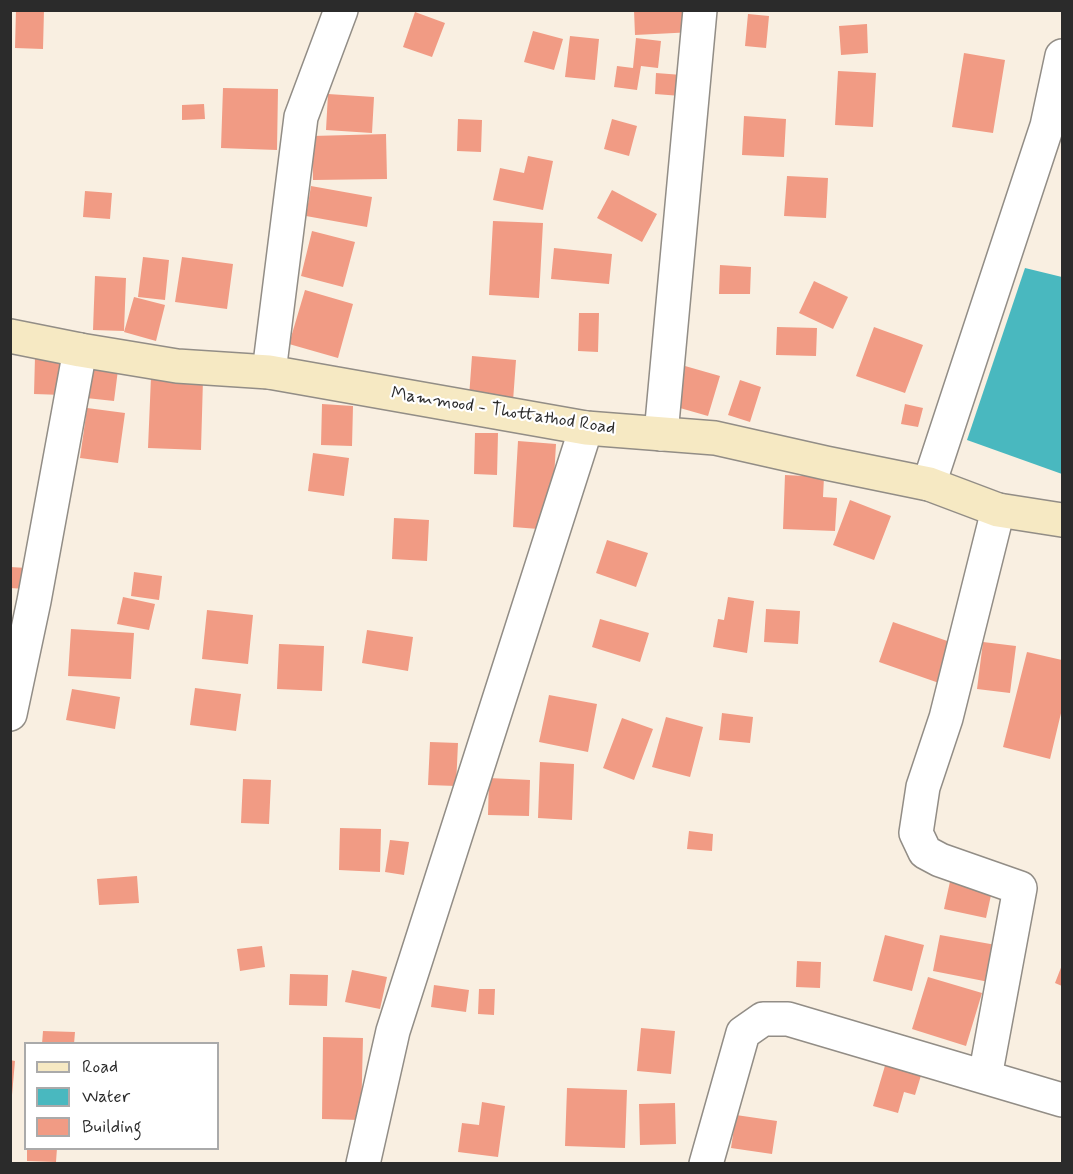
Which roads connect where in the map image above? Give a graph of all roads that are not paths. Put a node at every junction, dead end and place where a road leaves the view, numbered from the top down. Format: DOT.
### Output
graph roads {
  1 [pos="341,10"];
  2 [pos="700,10"];
  3 [pos="1062,56"];
  4 [pos="10,336"];
  5 [pos="80,350"];
  6 [pos="269,372"];
  7 [pos="586,428"];
  8 [pos="661,434"];
  9 [pos="928,484"];
  10 [pos="998,510"];
  11 [pos="1062,520"];
  12 [pos="10,714"];
  13 [pos="985,1077"];
  14 [pos="1062,1100"];
  15 [pos="363,1164"];
  16 [pos="706,1164"];
  1 -- 6 [label="street"];
  2 -- 8 [label="street"];
  3 -- 9 [label="street"];
  4 -- 5 [label="street, Mammood - Thottathod Road"];
  5 -- 6 [label="street, Mammood - Thottathod Road"];
  5 -- 12 [label="street"];
  6 -- 7 [label="street, Mammood - Thottathod Road"];
  7 -- 8 [label="street, Mammood - Thottathod Road"];
  7 -- 15 [label="street"];
  8 -- 9 [label="street, Mammood - Thottathod Road"];
  9 -- 10 [label="street, Mammood - Thottathod Road"];
  10 -- 11 [label="street, Mammood - Thottathod Road"];
  10 -- 13 [label="street"];
  13 -- 14 [label="street"];
  13 -- 16 [label="street"];
}
